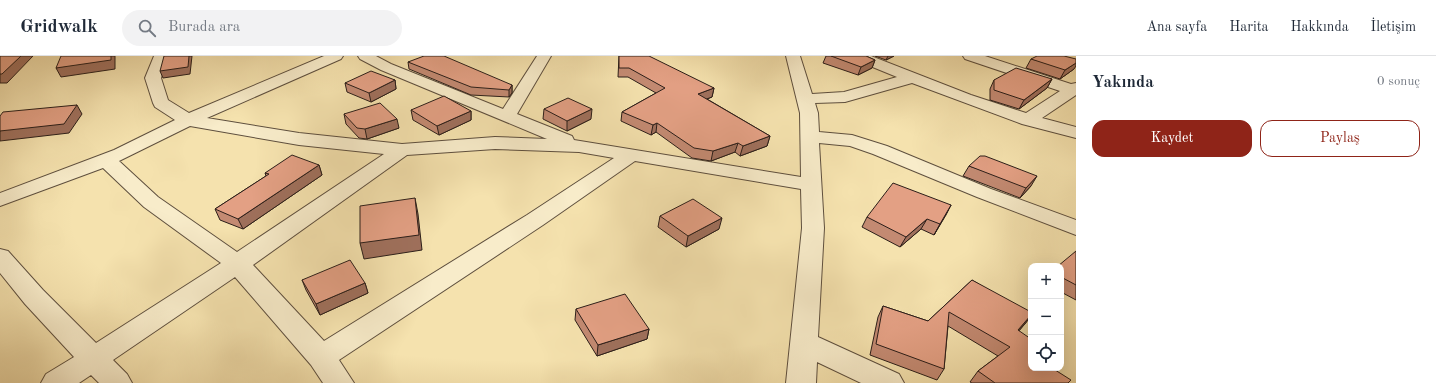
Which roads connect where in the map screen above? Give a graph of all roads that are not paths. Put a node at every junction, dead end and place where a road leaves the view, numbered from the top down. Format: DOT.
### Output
graph roads {
  1 [pos="161,56"];
  2 [pos="336,56"];
  3 [pos="365,56"];
  4 [pos="544,56"];
  5 [pos="793,56"];
  6 [pos="858,56"];
  7 [pos="970,56"];
  8 [pos="912,78"];
  9 [pos="1074,89"];
  10 [pos="805,98"];
  11 [pos="507,117"];
  12 [pos="188,120"];
  13 [pos="1028,120"];
  14 [pos="1076,133"];
  15 [pos="810,137"];
  16 [pos="579,146"];
  17 [pos="402,150"];
  18 [pos="631,155"];
  19 [pos="106,160"];
  20 [pos="812,185"];
  21 [pos="0,200"];
  22 [pos="1076,228"];
  23 [pos="0,257"];
  24 [pos="238,263"];
  25 [pos="804,343"];
  26 [pos="321,357"];
  27 [pos="95,358"];
  28 [pos="56,383"];
  29 [pos="117,383"];
  30 [pos="339,383"];
  31 [pos="801,383"];
  32 [pos="889,383"];
  1 -- 12 [label="street"];
  2 -- 12 [label="street"];
  3 -- 11 [label="street"];
  4 -- 11 [label="street"];
  5 -- 10 [label="street"];
  6 -- 8 [label="street"];
  7 -- 9 [label="street"];
  8 -- 10 [label="street"];
  8 -- 13 [label="street"];
  9 -- 13 [label="street"];
  10 -- 15 [label="street"];
  11 -- 16 [label="street"];
  12 -- 17 [label="street"];
  12 -- 19 [label="street"];
  13 -- 14 [label="street"];
  15 -- 20 [label="street"];
  15 -- 22 [label="street"];
  16 -- 17 [label="street"];
  16 -- 18 [label="street"];
  17 -- 24 [label="street"];
  18 -- 20 [label="street"];
  18 -- 26 [label="street"];
  19 -- 21 [label="street"];
  19 -- 24 [label="street"];
  20 -- 25 [label="street"];
  23 -- 27 [label="street"];
  24 -- 26 [label="street"];
  24 -- 27 [label="street"];
  25 -- 31 [label="street"];
  25 -- 32 [label="street"];
  26 -- 30 [label="street"];
  27 -- 28 [label="street"];
  27 -- 29 [label="street"];
}
